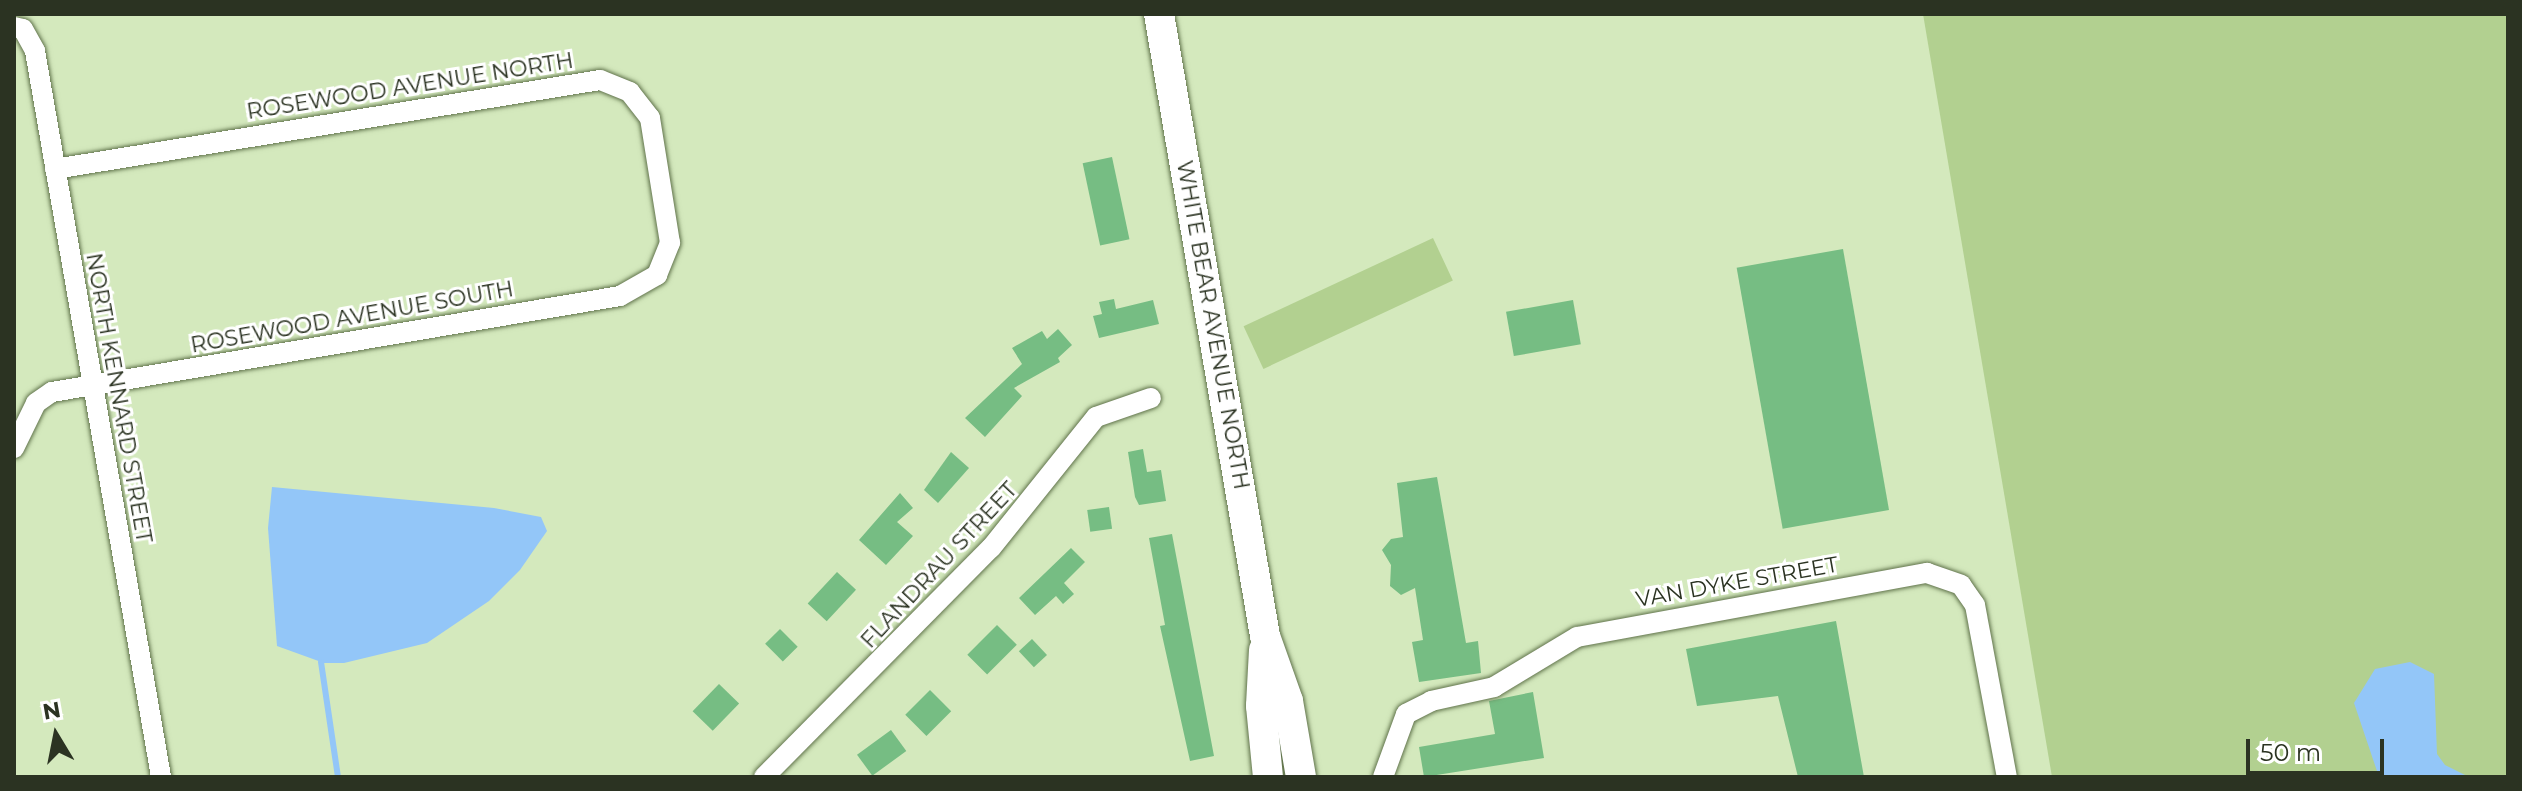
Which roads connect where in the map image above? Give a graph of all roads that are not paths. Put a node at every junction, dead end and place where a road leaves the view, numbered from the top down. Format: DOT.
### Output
graph roads {
  1 [pos="1159,14"];
  2 [pos="19,28"];
  3 [pos="55,169"];
  4 [pos="620,296"];
  5 [pos="93,387"];
  6 [pos="1151,398"];
  7 [pos="14,448"];
  8 [pos="1265,636"];
  9 [pos="161,777"];
  10 [pos="764,777"];
  11 [pos="1268,777"];
  12 [pos="1301,777"];
  13 [pos="1383,777"];
  14 [pos="2007,777"];
  1 -- 8 [label="main road, WHITE BEAR AVENUE NORTH"];
  2 -- 3 [label="street, NORTH KENNARD STREET"];
  3 -- 4 [label="street, ROSEWOOD AVENUE NORTH"];
  3 -- 5 [label="street, NORTH KENNARD STREET"];
  4 -- 5 [label="street, ROSEWOOD AVENUE SOUTH"];
  5 -- 7 [label="street, ROSEWOOD AVENUE SOUTH"];
  5 -- 9 [label="street, NORTH KENNARD STREET"];
  6 -- 10 [label="street, FLANDRAU STREET"];
  8 -- 11 [label="main road, WHITE BEAR AVENUE NORTH"];
  8 -- 12 [label="main road, WHITE BEAR AVENUE NORTH"];
  13 -- 14 [label="street, VAN DYKE STREET"];
}
